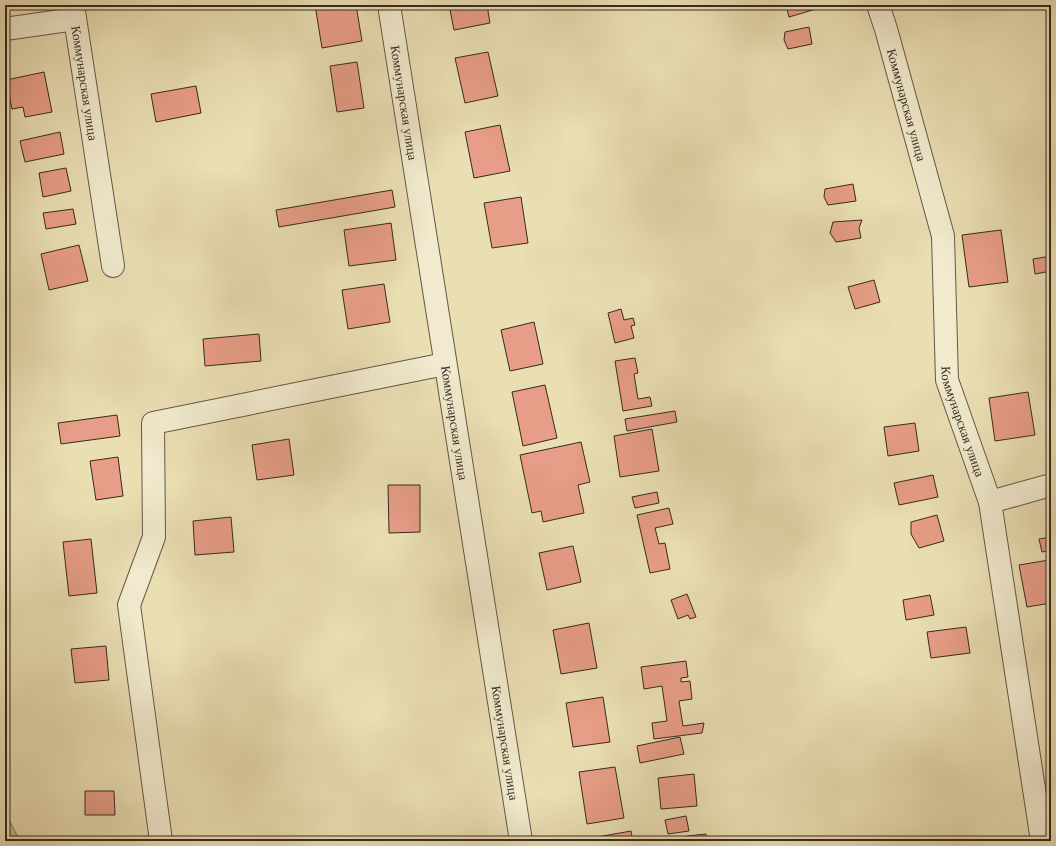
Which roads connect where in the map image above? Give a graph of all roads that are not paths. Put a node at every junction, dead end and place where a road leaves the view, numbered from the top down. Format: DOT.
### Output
graph roads {
  1 [pos="389,5"];
  2 [pos="878,5"];
  3 [pos="74,12"];
  4 [pos="5,29"];
  5 [pos="113,266"];
  6 [pos="446,364"];
  7 [pos="1051,485"];
  8 [pos="990,502"];
  9 [pos="161,841"];
  10 [pos="521,841"];
  11 [pos="1042,841"];
  1 -- 6 [label="street, Коммунарская улица"];
  2 -- 8 [label="street, Коммунарская улица"];
  3 -- 4 [label="street, Коммунарская улица"];
  3 -- 5 [label="street, Коммунарская улица"];
  6 -- 9 [label="street"];
  6 -- 10 [label="street, Коммунарская улица"];
  7 -- 8 [label="street"];
  8 -- 11 [label="street, Коммунарская улица"];
}
